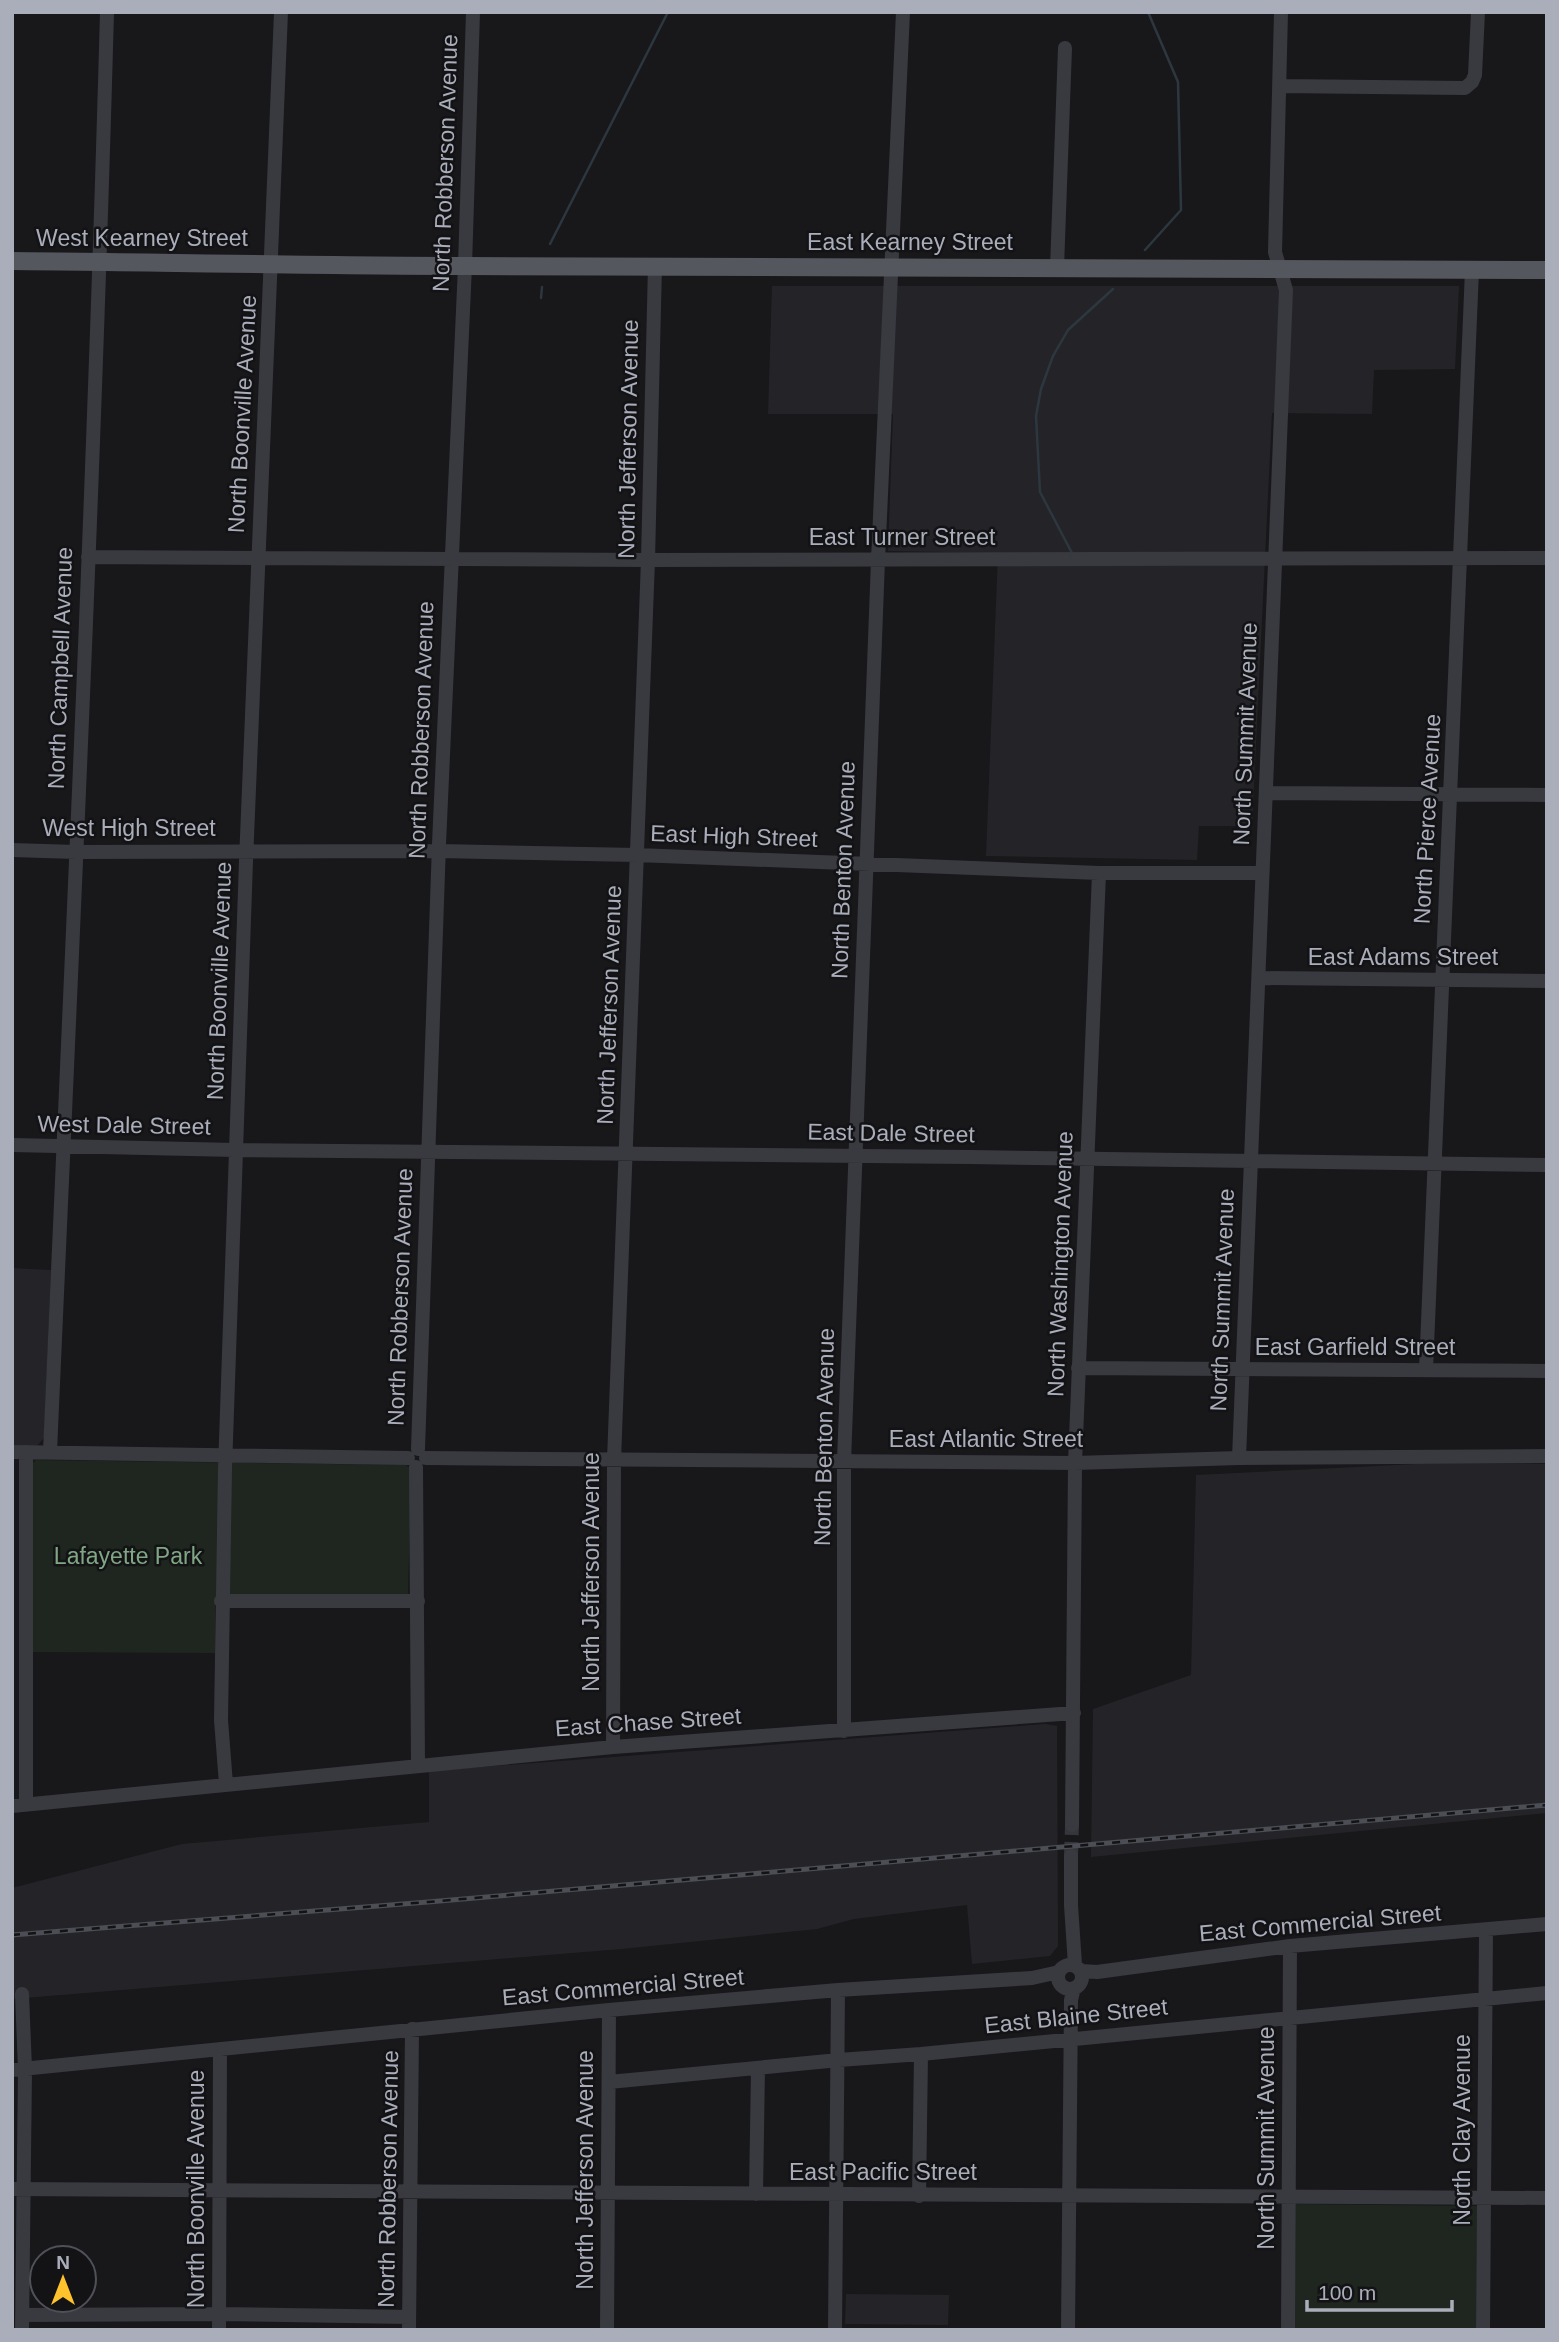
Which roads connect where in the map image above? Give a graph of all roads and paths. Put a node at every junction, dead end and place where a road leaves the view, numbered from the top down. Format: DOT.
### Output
graph roads {
  1 [pos="107,12"];
  2 [pos="281,12"];
  3 [pos="473,12"];
  4 [pos="903,12"];
  5 [pos="1281,12"];
  6 [pos="1478,12"];
  7 [pos="1065,48"];
  8 [pos="1280,86"];
  9 [pos="12,261"];
  10 [pos="100,262"];
  11 [pos="272,263"];
  12 [pos="655,265"];
  13 [pos="465,266"];
  14 [pos="891,266"];
  15 [pos="1057,268"];
  16 [pos="1472,270"];
  17 [pos="1547,270"];
  18 [pos="1282,271"];
  19 [pos="88,557"];
  20 [pos="258,557"];
  21 [pos="450,558"];
  22 [pos="1461,558"];
  23 [pos="1547,558"];
  24 [pos="648,560"];
  25 [pos="878,560"];
  26 [pos="1274,560"];
  27 [pos="1266,793"];
  28 [pos="1451,794"];
  29 [pos="1547,795"];
  30 [pos="12,850"];
  31 [pos="246,850"];
  32 [pos="76,852"];
  33 [pos="439,852"];
  34 [pos="637,855"];
  35 [pos="866,864"];
  36 [pos="1099,873"];
  37 [pos="1262,873"];
  38 [pos="1259,978"];
  39 [pos="1443,980"];
  40 [pos="1547,981"];
  41 [pos="12,1146"];
  42 [pos="65,1146"];
  43 [pos="235,1150"];
  44 [pos="428,1152"];
  45 [pos="626,1153"];
  46 [pos="856,1156"];
  47 [pos="1086,1159"];
  48 [pos="1251,1162"];
  49 [pos="1436,1165"];
  50 [pos="1547,1165"];
  51 [pos="1079,1368"];
  52 [pos="1241,1370"];
  53 [pos="1426,1370"];
  54 [pos="1547,1371"];
  55 [pos="19,1452"];
  56 [pos="50,1452"];
  57 [pos="227,1456"];
  58 [pos="1547,1456"];
  59 [pos="417,1458"];
  60 [pos="1239,1458"];
  61 [pos="614,1460"];
  62 [pos="844,1461"];
  63 [pos="1075,1463"];
  64 [pos="222,1601"];
  65 [pos="418,1601"];
  66 [pos="1074,1713"];
  67 [pos="844,1731"];
  68 [pos="613,1747"];
  69 [pos="418,1764"];
  70 [pos="226,1784"];
  71 [pos="19,1805"];
  72 [pos="1072,1825"];
  73 [pos="1071,1856"];
  74 [pos="1547,1924"];
  75 [pos="1486,1931"];
  76 [pos="1290,1946"];
  77 [pos="1070,1977"];
  78 [pos="838,1990"];
  79 [pos="1547,1993"];
  80 [pos="22,1994"];
  81 [pos="1486,1999"];
  82 [pos="609,2010"];
  83 [pos="1290,2017"];
  84 [pos="412,2029"];
  85 [pos="1071,2038"];
  86 [pos="220,2049"];
  87 [pos="921,2054"];
  88 [pos="839,2060"];
  89 [pos="758,2068"];
  90 [pos="19,2069"];
  91 [pos="609,2082"];
  92 [pos="18,2190"];
  93 [pos="220,2191"];
  94 [pos="411,2192"];
  95 [pos="608,2194"];
  96 [pos="756,2194"];
  97 [pos="1070,2194"];
  98 [pos="836,2195"];
  99 [pos="919,2196"];
  100 [pos="1289,2198"];
  101 [pos="1484,2198"];
  102 [pos="1547,2198"];
  103 [pos="219,2314"];
  104 [pos="22,2322"];
  105 [pos="409,2323"];
  106 [pos="219,2330"];
  107 [pos="607,2330"];
  108 [pos="835,2330"];
  109 [pos="1068,2330"];
  110 [pos="1287,2330"];
  111 [pos="1483,2330"];
  1 -- 10 [label="street, North Campbell Avenue"];
  2 -- 11 [label="street, North Boonville Avenue"];
  3 -- 13 [label="street, North Robberson Avenue"];
  4 -- 14 [label="street, North Benton Avenue"];
  5 -- 8 [label="street, North Summit Avenue"];
  6 -- 8 [label="street"];
  7 -- 15 [label="street"];
  8 -- 18 [label="street, North Summit Avenue"];
  9 -- 10 [label="main road, West Kearney Street"];
  10 -- 11 [label="main road, West Kearney Street"];
  10 -- 19 [label="street, North Campbell Avenue"];
  11 -- 13 [label="main road, East Kearney Street"];
  11 -- 20 [label="street, North Boonville Avenue"];
  12 -- 13 [label="main road, East Kearney Street"];
  12 -- 14 [label="main road, East Kearney Street"];
  12 -- 24 [label="street, North Jefferson Avenue"];
  13 -- 21 [label="street, North Robberson Avenue"];
  14 -- 15 [label="main road, East Kearney Street"];
  14 -- 25 [label="street, North Benton Avenue"];
  15 -- 18 [label="main road, East Kearney Street"];
  16 -- 17 [label="main road, East Kearney Street"];
  16 -- 18 [label="main road, East Kearney Street"];
  16 -- 22 [label="street, North Pierce Avenue"];
  18 -- 26 [label="street, North Summit Avenue"];
  19 -- 20 [label="street, East Turner Street"];
  19 -- 32 [label="street, North Campbell Avenue"];
  20 -- 21 [label="street, East Turner Street"];
  20 -- 31 [label="street, North Boonville Avenue"];
  21 -- 24 [label="street, East Turner Street"];
  21 -- 33 [label="street, North Robberson Avenue"];
  22 -- 23 [label="street, East Turner Street"];
  22 -- 26 [label="street, East Turner Street"];
  22 -- 28 [label="street, North Pierce Avenue"];
  24 -- 25 [label="street, East Turner Street"];
  24 -- 34 [label="street, North Jefferson Avenue"];
  25 -- 26 [label="street, East Turner Street"];
  25 -- 35 [label="street, North Benton Avenue"];
  26 -- 27 [label="street, North Summit Avenue"];
  27 -- 28 [label="street"];
  27 -- 37 [label="street, North Summit Avenue"];
  28 -- 29 [label="street"];
  28 -- 39 [label="street, North Pierce Avenue"];
  30 -- 32 [label="street, West High Street"];
  31 -- 32 [label="street, West High Street"];
  31 -- 33 [label="street, East High Street"];
  31 -- 43 [label="street, North Boonville Avenue"];
  32 -- 42 [label="street, North Campbell Avenue"];
  33 -- 34 [label="street, East High Street"];
  33 -- 44 [label="street, North Robberson Avenue"];
  34 -- 35 [label="street, East High Street"];
  34 -- 45 [label="street, North Jefferson Avenue"];
  35 -- 36 [label="street, East High Street"];
  35 -- 46 [label="street, North Benton Avenue"];
  36 -- 37 [label="street, East High Street"];
  36 -- 47 [label="street, North Washington Avenue"];
  37 -- 38 [label="street, North Summit Avenue"];
  38 -- 39 [label="street, East Adams Street"];
  38 -- 48 [label="street, North Summit Avenue"];
  39 -- 40 [label="street, East Adams Street"];
  39 -- 49 [label="street, North Pierce Avenue"];
  41 -- 42 [label="street, West Dale Street"];
  42 -- 43 [label="street, West Dale Street"];
  42 -- 56 [label="street, North Campbell Avenue"];
  43 -- 44 [label="street, East Dale Street"];
  43 -- 57 [label="street, North Boonville Avenue"];
  44 -- 45 [label="street, East Dale Street"];
  44 -- 59 [label="street, North Robberson Avenue"];
  45 -- 46 [label="street, East Dale Street"];
  45 -- 61 [label="street, North Jefferson Avenue"];
  46 -- 47 [label="street, East Dale Street"];
  46 -- 62 [label="street, North Benton Avenue"];
  47 -- 48 [label="street, East Dale Street"];
  47 -- 51 [label="street, North Washington Avenue"];
  48 -- 49 [label="street, East Dale Street"];
  48 -- 52 [label="street, North Summit Avenue"];
  49 -- 50 [label="street, East Dale Street"];
  49 -- 53 [label="street, North Pierce Avenue"];
  51 -- 52 [label="street, East Garfield Street"];
  51 -- 63 [label="street, North Washington Avenue"];
  52 -- 53 [label="street, East Garfield Street"];
  52 -- 60 [label="street, North Summit Avenue"];
  53 -- 54 [label="street, East Garfield Street"];
  55 -- 56 [label="street, East Atlantic Street"];
  55 -- 71 [label="street"];
  56 -- 57 [label="street, East Atlantic Street"];
  57 -- 59 [label="street, East Atlantic Street"];
  57 -- 64 [label="street, North Boonville Avenue"];
  58 -- 60 [label="street, East Atlantic Street"];
  59 -- 61 [label="street, East Atlantic Street"];
  59 -- 65 [label="street, North Robberson Avenue"];
  60 -- 63 [label="street, East Atlantic Street"];
  61 -- 62 [label="street, East Atlantic Street"];
  61 -- 68 [label="street, North Jefferson Avenue"];
  62 -- 63 [label="street, East Atlantic Street"];
  62 -- 67 [label="street, North Benton Avenue"];
  63 -- 66 [label="street, North Washington Avenue"];
  64 -- 65 [label="street"];
  64 -- 70 [label="street, North Boonville Avenue"];
  65 -- 69 [label="street, North Robberson Avenue"];
  66 -- 67 [label="street, East Chase Street"];
  66 -- 72 [label="street, North Washington Avenue"];
  67 -- 68 [label="street, East Chase Street"];
  68 -- 69 [label="street, East Chase Street"];
  69 -- 70 [label="street, East Chase Street"];
  70 -- 71 [label="street, East Chase Street"];
  73 -- 77 [label="street"];
  74 -- 75 [label="street, East Commercial Street"];
  75 -- 76 [label="street, East Commercial Street"];
  75 -- 81 [label="street, North Clay Avenue"];
  76 -- 77 [label="street, East Commercial Street"];
  76 -- 83 [label="street, North Summit Avenue"];
  77 -- 78 [label="street, East Commercial Street"];
  77 -- 85 [label="street"];
  78 -- 82 [label="street, East Commercial Street"];
  78 -- 88 [label="street"];
  79 -- 81 [label="street, East Blaine Street"];
  80 -- 90 [label="street"];
  81 -- 83 [label="street, East Blaine Street"];
  81 -- 101 [label="street, North Clay Avenue"];
  82 -- 84 [label="street, East Commercial Street"];
  82 -- 91 [label="street, North Jefferson Avenue"];
  83 -- 85 [label="street, East Blaine Street"];
  83 -- 100 [label="street, North Summit Avenue"];
  84 -- 86 [label="street, East Commercial Street"];
  84 -- 94 [label="street, North Robberson Avenue"];
  85 -- 87 [label="street, East Blaine Street"];
  85 -- 97 [label="street"];
  86 -- 90 [label="street, East Commercial Street"];
  86 -- 93 [label="street, North Boonville Avenue"];
  87 -- 88 [label="street, East Blaine Street"];
  87 -- 99 [label="street"];
  88 -- 89 [label="street, East Blaine Street"];
  88 -- 98 [label="street"];
  89 -- 91 [label="street, East Blaine Street"];
  89 -- 96 [label="street"];
  90 -- 92 [label="street"];
  91 -- 95 [label="street, North Jefferson Avenue"];
  92 -- 93 [label="street, East Pacific Street"];
  92 -- 104 [label="street"];
  93 -- 94 [label="street, East Pacific Street"];
  93 -- 103 [label="street, North Boonville Avenue"];
  94 -- 95 [label="street, East Pacific Street"];
  94 -- 105 [label="street, North Robberson Avenue"];
  95 -- 96 [label="street, East Pacific Street"];
  95 -- 107 [label="street, North Jefferson Avenue"];
  96 -- 98 [label="street, East Pacific Street"];
  97 -- 99 [label="street, East Pacific Street"];
  97 -- 100 [label="street, East Pacific Street"];
  97 -- 109 [label="street"];
  98 -- 99 [label="street, East Pacific Street"];
  98 -- 108 [label="street"];
  100 -- 101 [label="street, East Pacific Street"];
  100 -- 110 [label="street, North Summit Avenue"];
  101 -- 102 [label="street, East Pacific Street"];
  101 -- 111 [label="street, North Clay Avenue"];
  103 -- 104 [label="street"];
  103 -- 105 [label="street"];
  103 -- 106 [label="street, North Boonville Avenue"];
}
